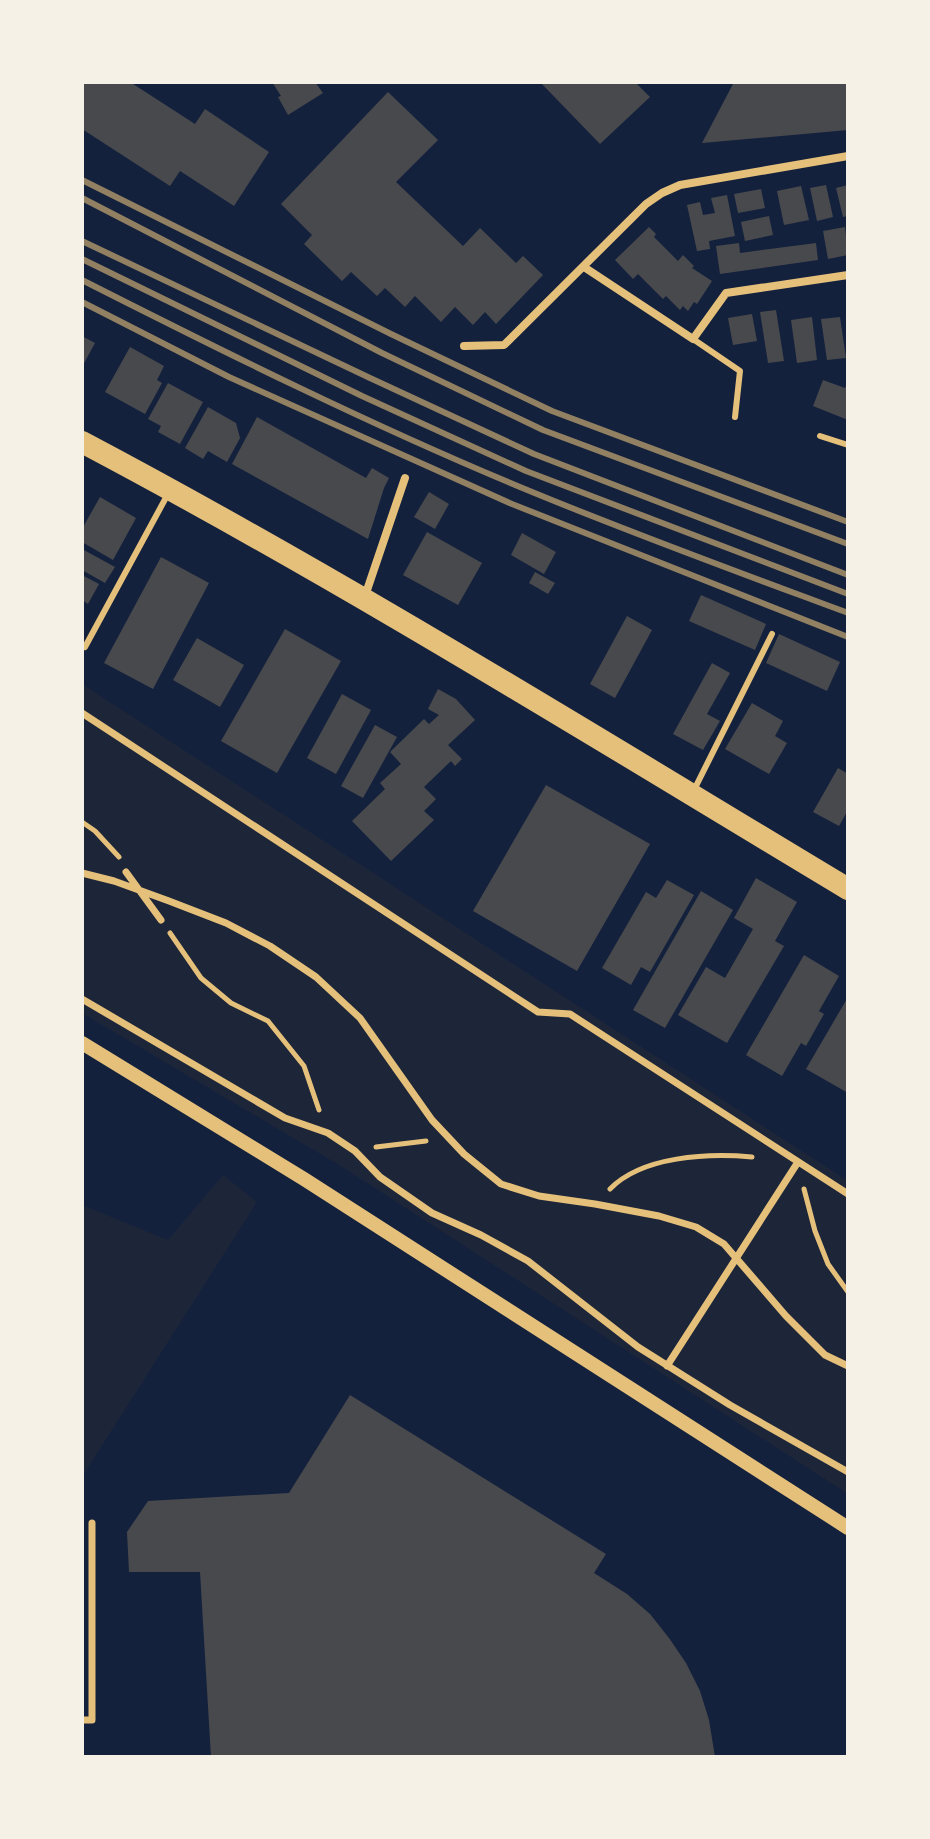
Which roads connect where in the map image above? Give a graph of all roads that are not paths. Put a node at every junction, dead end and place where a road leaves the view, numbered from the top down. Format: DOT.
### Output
graph roads {
  1 [pos="848,156"];
  2 [pos="584,267"];
  3 [pos="848,275"];
  4 [pos="693,339"];
  5 [pos="464,346"];
  6 [pos="735,417"];
  7 [pos="820,436"];
  8 [pos="82,442"];
  9 [pos="848,445"];
  10 [pos="405,478"];
  11 [pos="171,489"];
  12 [pos="364,600"];
  13 [pos="772,634"];
  14 [pos="85,647"];
  15 [pos="82,713"];
  16 [pos="692,795"];
  17 [pos="126,872"];
  18 [pos="82,873"];
  19 [pos="137,889"];
  20 [pos="848,889"];
  21 [pos="161,920"];
  22 [pos="82,999"];
  23 [pos="82,1043"];
  24 [pos="798,1162"];
  25 [pos="848,1194"];
  26 [pos="736,1259"];
  27 [pos="667,1366"];
  28 [pos="848,1366"];
  29 [pos="848,1472"];
  30 [pos="92,1523"];
  31 [pos="848,1528"];
  32 [pos="82,1720"];
  1 -- 2 [label="street"];
  2 -- 4 [label="street"];
  2 -- 5 [label="street"];
  3 -- 4 [label="street"];
  4 -- 6 [label="lane"];
  7 -- 9 [label="lane"];
  8 -- 11 [label="highway"];
  10 -- 12 [label="street"];
  11 -- 12 [label="highway"];
  11 -- 14 [label="lane"];
  12 -- 16 [label="highway"];
  13 -- 16 [label="lane"];
  15 -- 24 [label="street"];
  16 -- 20 [label="highway"];
  17 -- 19 [label="street"];
  18 -- 19 [label="street"];
  19 -- 21 [label="street"];
  19 -- 26 [label="street"];
  22 -- 27 [label="street"];
  23 -- 31 [label="street"];
  24 -- 25 [label="street"];
  24 -- 26 [label="street"];
  26 -- 27 [label="street"];
  26 -- 28 [label="street"];
  27 -- 29 [label="street"];
  30 -- 32 [label="street"];
}
